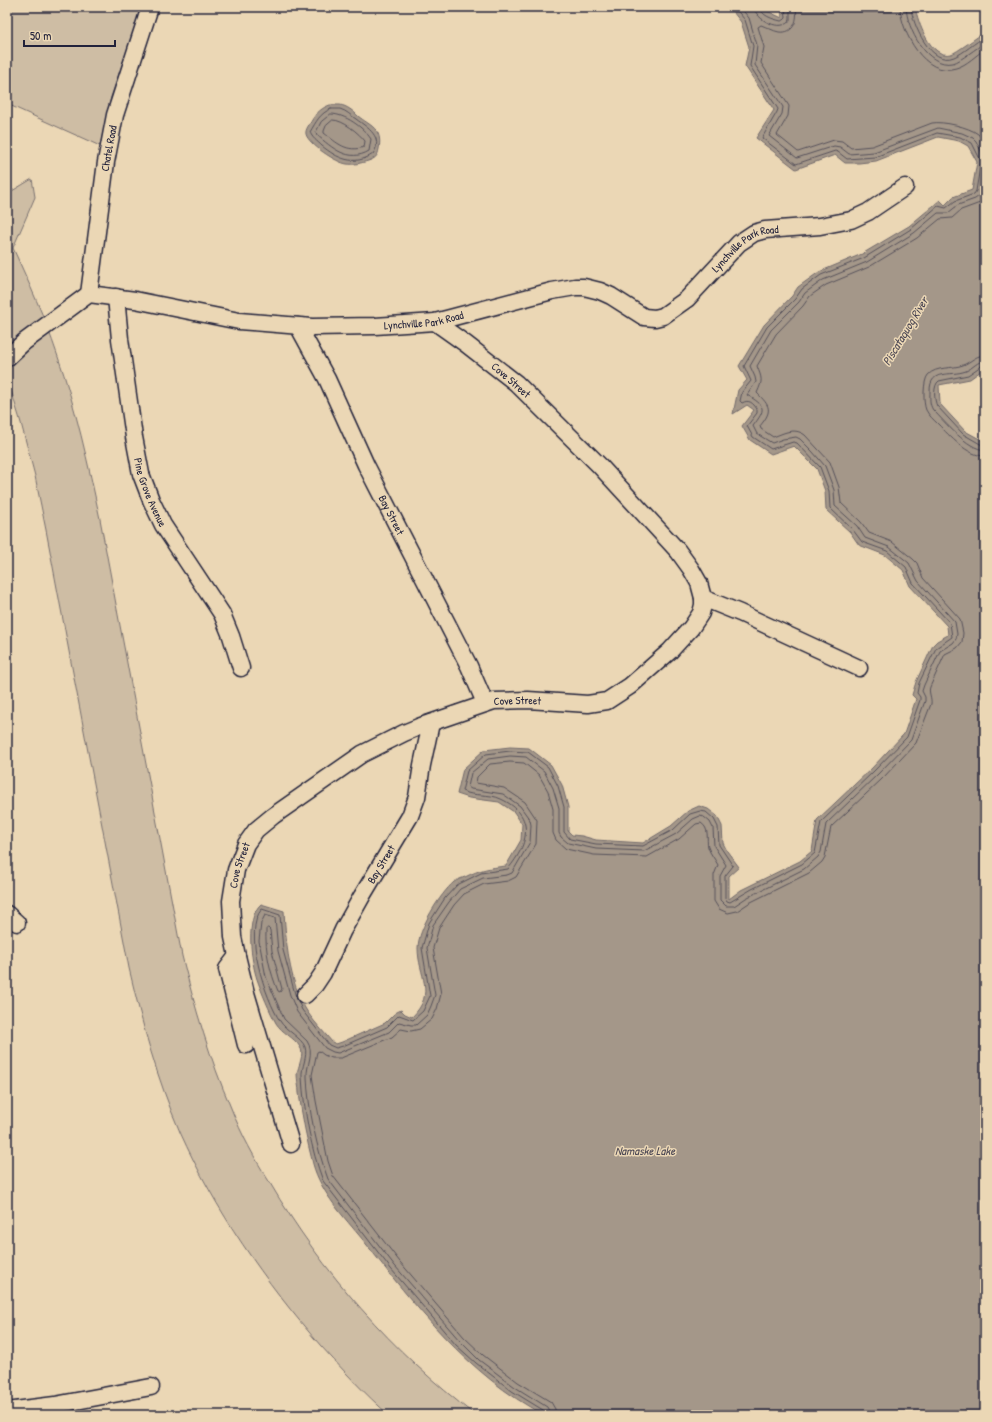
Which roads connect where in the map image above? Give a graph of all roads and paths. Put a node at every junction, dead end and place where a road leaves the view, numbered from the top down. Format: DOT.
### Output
graph roads {
  1 [pos="150,7"];
  2 [pos="904,187"];
  3 [pos="89,294"];
  4 [pos="116,297"];
  5 [pos="435,322"];
  6 [pos="298,326"];
  7 [pos="7,358"];
  8 [pos="703,598"];
  9 [pos="241,668"];
  10 [pos="859,668"];
  11 [pos="485,703"];
  12 [pos="431,723"];
  13 [pos="236,956"];
  14 [pos="305,995"];
  15 [pos="246,1045"];
  16 [pos="291,1144"];
  17 [pos="151,1387"];
  18 [pos="7,1411"];
  1 -- 3 [label="street, Chatel Road"];
  2 -- 5 [label="street, Lynchville Park Road"];
  3 -- 4 [label="street, Lynchville Park Road"];
  3 -- 7 [label="street"];
  4 -- 6 [label="street, Lynchville Park Road"];
  4 -- 9 [label="street, Pine Grove Avenue"];
  5 -- 6 [label="street, Lynchville Park Road"];
  5 -- 8 [label="street, Cove Street"];
  6 -- 11 [label="street, Bay Street"];
  8 -- 10 [label="street"];
  8 -- 11 [label="street, Cove Street"];
  11 -- 12 [label="street, Cove Street"];
  12 -- 13 [label="street, Cove Street"];
  12 -- 14 [label="street, Bay Street"];
  13 -- 15 [label="street"];
  13 -- 16 [label="street, Cove Street"];
  17 -- 18 [label="street"];
}
